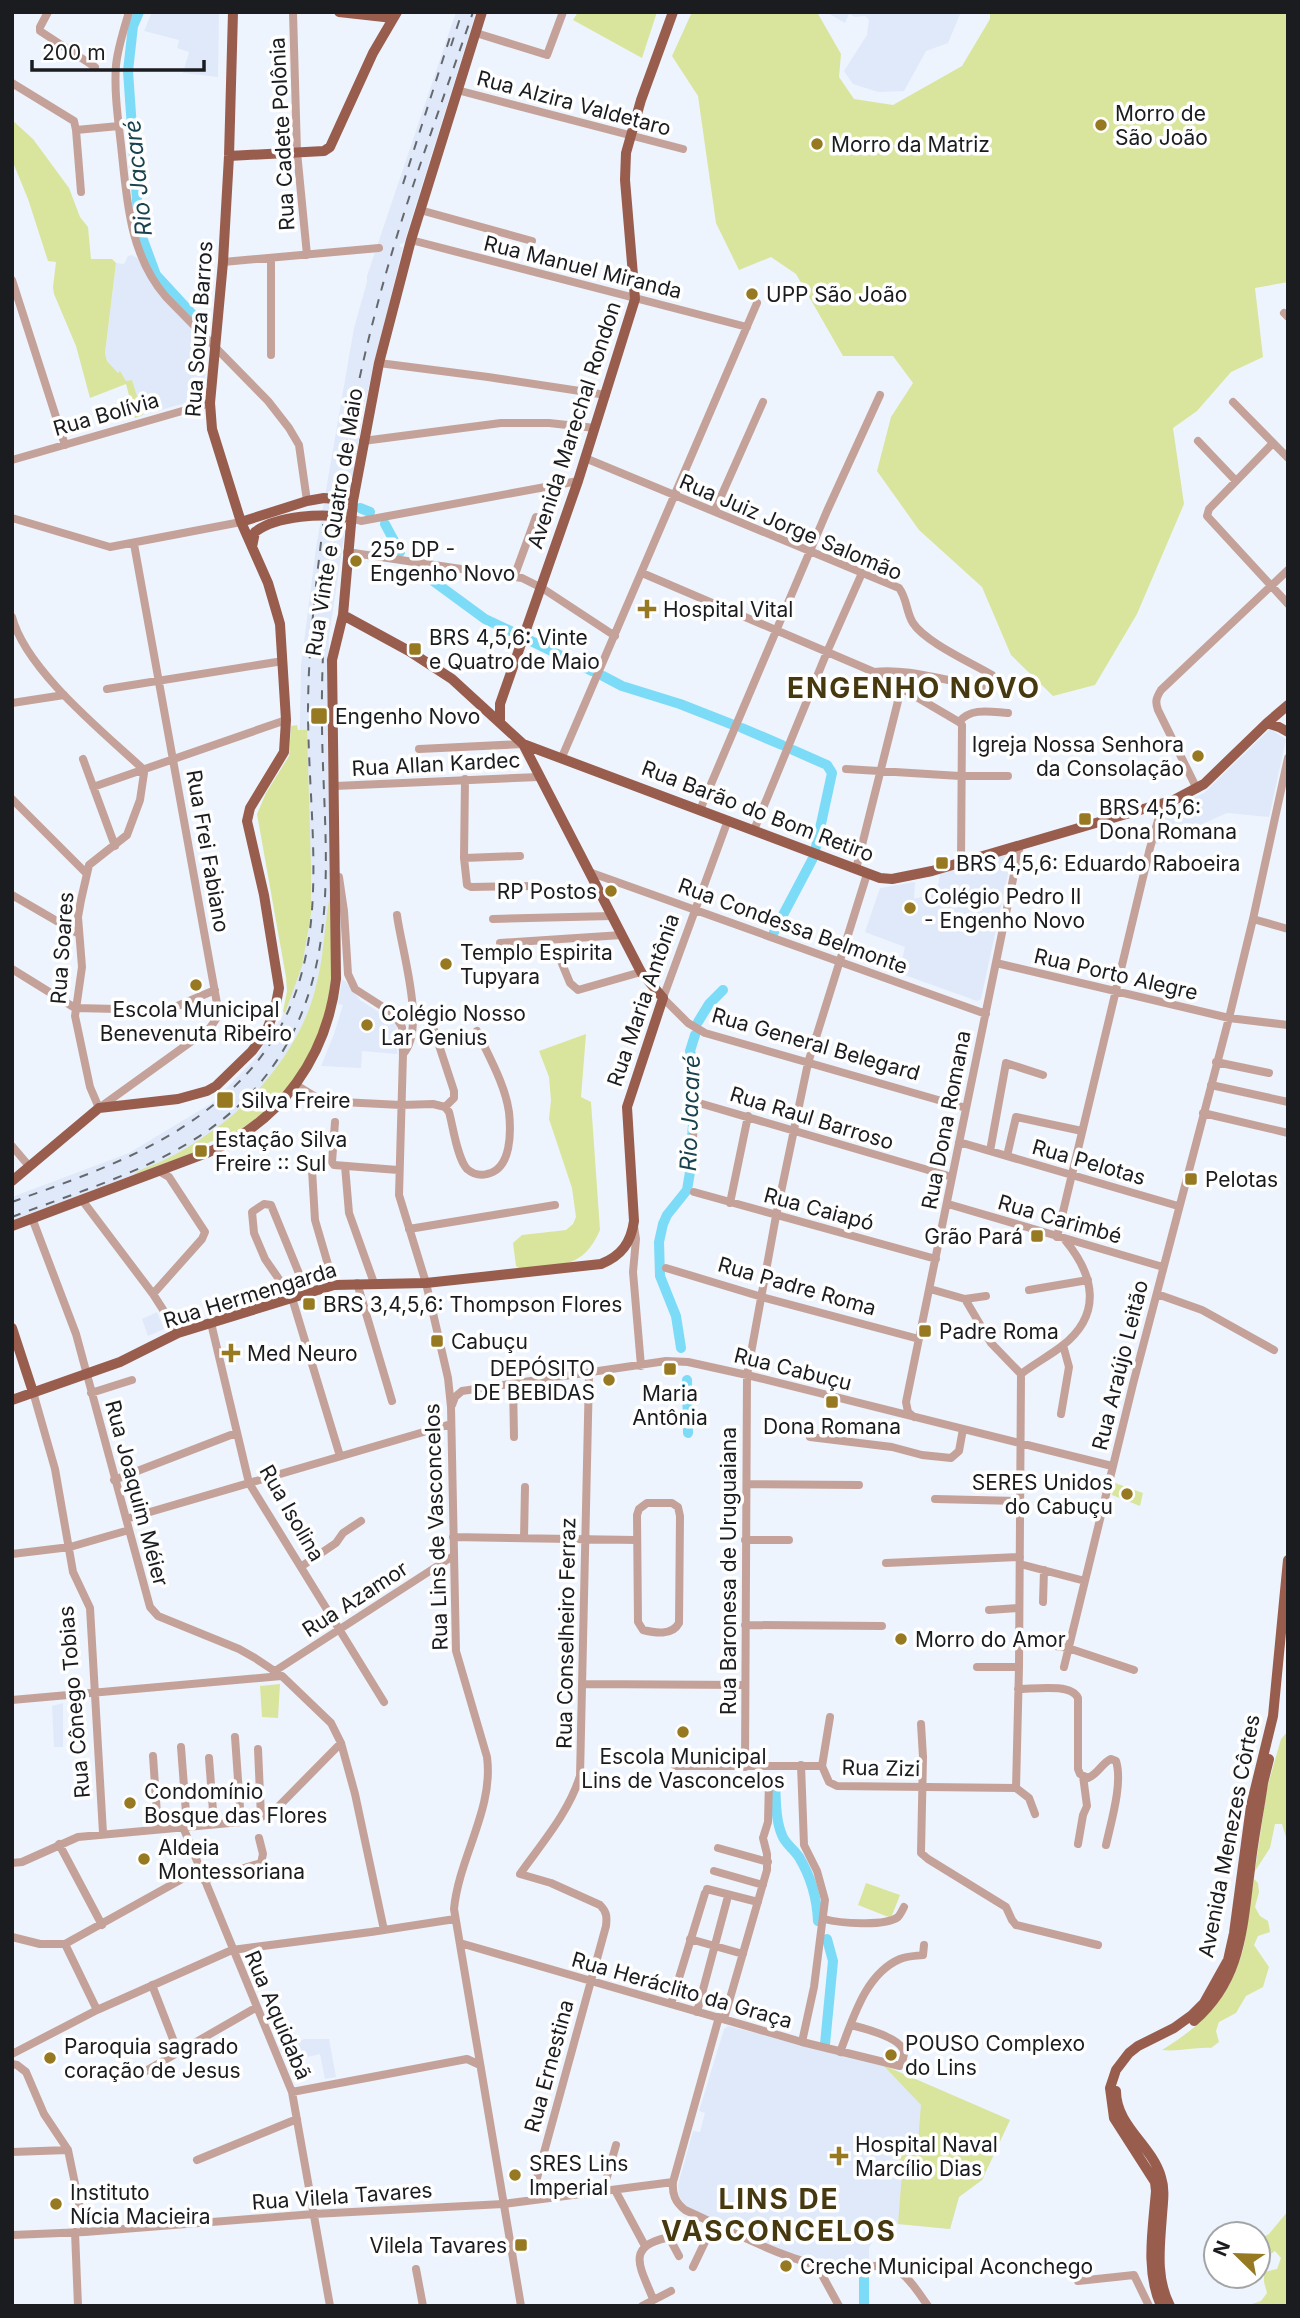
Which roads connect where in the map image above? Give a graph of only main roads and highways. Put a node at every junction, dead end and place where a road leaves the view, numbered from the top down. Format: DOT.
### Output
graph roads {
  1 [pos="233,12"];
  2 [pos="339,12"];
  3 [pos="482,12"];
  4 [pos="673,12"];
  5 [pos="395,15"];
  6 [pos="229,156"];
  7 [pos="353,501"];
  8 [pos="350,518"];
  9 [pos="240,526"];
  10 [pos="251,547"];
  11 [pos="343,615"];
  12 [pos="1288,705"];
  13 [pos="500,723"];
  14 [pos="1267,723"];
  15 [pos="1288,732"];
  16 [pos="523,744"];
  17 [pos="663,998"];
  18 [pos="12,1181"];
  19 [pos="12,1226"];
  20 [pos="426,1283"];
  21 [pos="12,1328"];
  22 [pos="33,1392"];
  23 [pos="12,1400"];
  24 [pos="1288,1560"];
  25 [pos="1288,1622"];
  26 [pos="1161,2306"];
  27 [pos="1170,2306"];
  1 -- 6 [label="main road, Rua Souza Barros"];
  2 -- 5 [label="main road"];
  3 -- 7 [label="main road, Rua Vinte e Quatro de Maio"];
  4 -- 13 [label="main road, Avenida Marechal Rondon"];
  5 -- 6 [label="main road"];
  6 -- 9 [label="main road, Rua Souza Barros"];
  7 -- 8 [label="main road, Rua Vinte e Quatro de Maio"];
  7 -- 9 [label="main road"];
  8 -- 10 [label="main road"];
  8 -- 11 [label="main road, Rua Vinte e Quatro de Maio"];
  9 -- 10 [label="main road, Rua Souza Barros"];
  10 -- 18 [label="main road, Rua Souza Barros"];
  11 -- 13 [label="main road, Rua Barão do Bom Retiro"];
  11 -- 19 [label="main road, Rua Vinte e Quatro de Maio"];
  12 -- 14 [label="main road, Rua Barão do Bom Retiro"];
  13 -- 16 [label="main road, Rua Barão do Bom Retiro"];
  14 -- 15 [label="main road"];
  14 -- 16 [label="main road, Rua Barão do Bom Retiro"];
  16 -- 17 [label="main road, Rua General Belegard"];
  17 -- 20 [label="main road, Rua Maria Antônia"];
  20 -- 22 [label="main road, Rua Hermengarda"];
  21 -- 22 [label="main road, Rua Cônego Tobias"];
  22 -- 23 [label="main road, Rua Hermengarda"];
  24 -- 26 [label="main road, Avenida Menezes Côrtes"];
  25 -- 27 [label="main road, Avenida Menezes Côrtes"];
}
